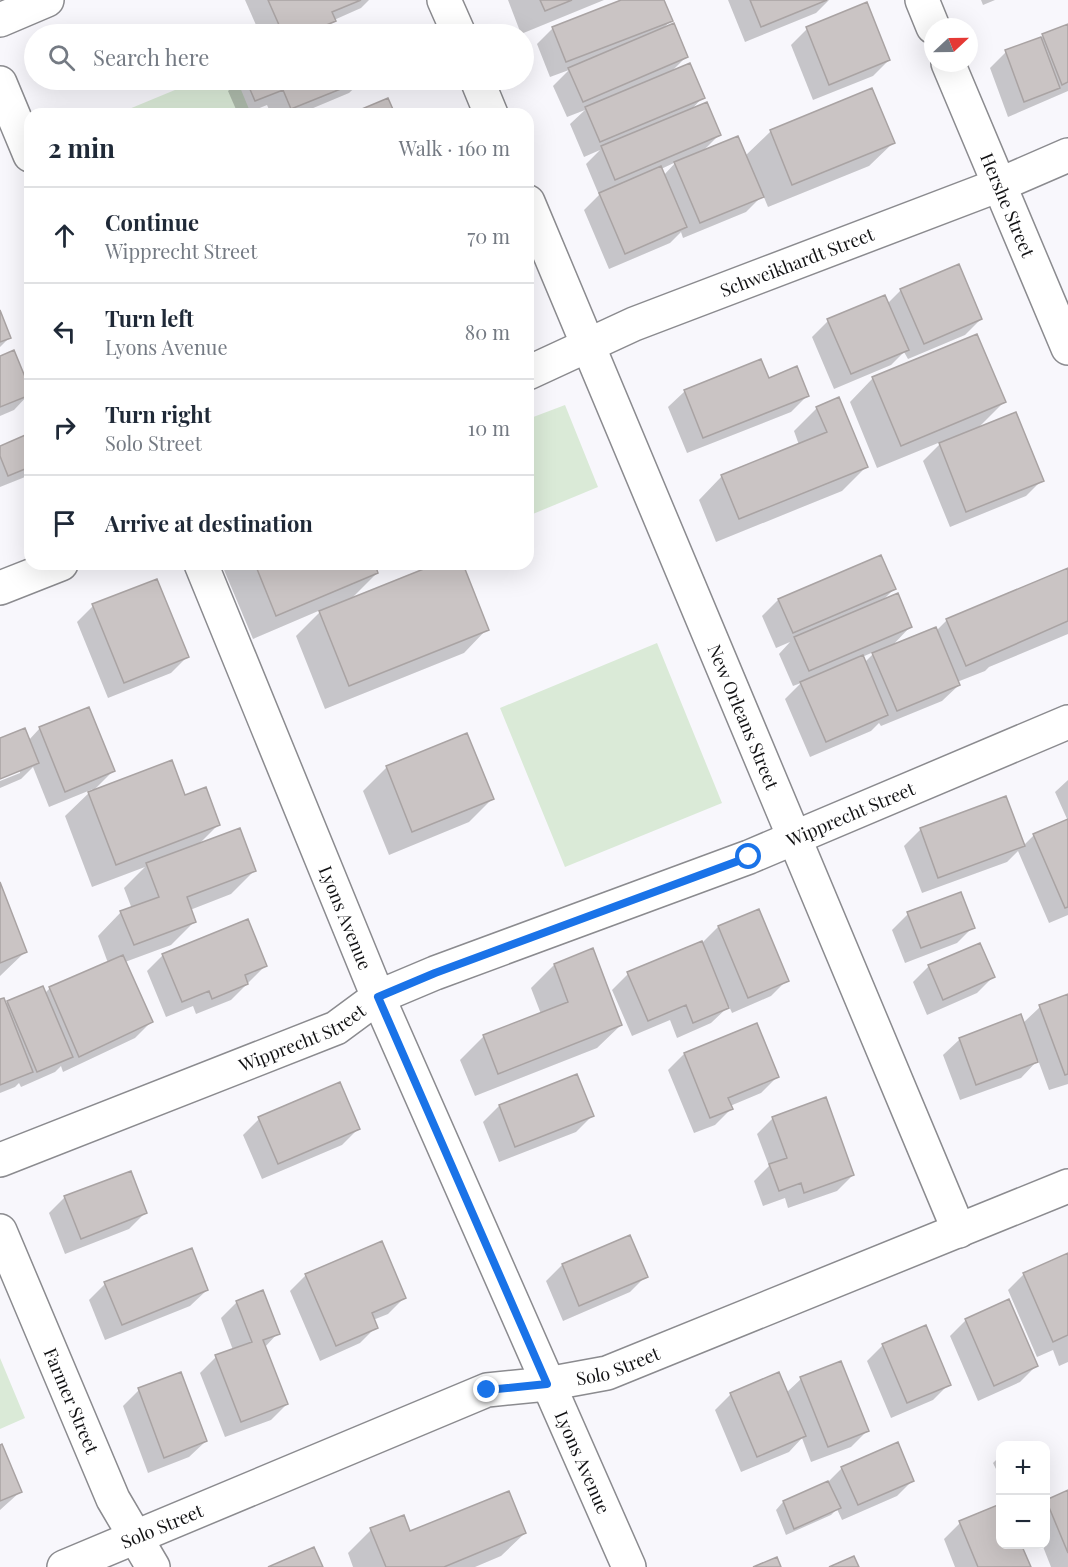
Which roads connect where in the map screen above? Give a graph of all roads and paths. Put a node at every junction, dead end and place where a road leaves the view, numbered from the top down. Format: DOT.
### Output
graph roads {
  1 [pos="48,0"];
  2 [pos="444,0"];
  3 [pos="922,0"];
  4 [pos="929,18"];
  5 [pos="0,20"];
  6 [pos="455,24"];
  7 [pos="952,72"];
  8 [pos="0,83"];
  9 [pos="481,90"];
  10 [pos="489,108"];
  11 [pos="24,141"];
  12 [pos="1068,155"];
  13 [pos="999,185"];
  14 [pos="534,216"];
  15 [pos="588,345"];
  16 [pos="1068,348"];
  17 [pos="534,370"];
  18 [pos="46,570"];
  19 [pos="203,570"];
  20 [pos="0,588"];
  21 [pos="1068,722"];
  22 [pos="795,838"];
  23 [pos="378,997"];
  24 [pos="0,1160"];
  25 [pos="1068,1186"];
  26 [pos="0,1231"];
  27 [pos="959,1231"];
  28 [pos="547,1384"];
  29 [pos="135,1538"];
  30 [pos="64,1567"];
  31 [pos="153,1567"];
  32 [pos="628,1567"];
  1 -- 5 [label="street"];
  2 -- 6 [label="street"];
  3 -- 4 [label="street"];
  7 -- 13 [label="street, Hershe Street"];
  8 -- 11 [label="street"];
  9 -- 10 [label="street"];
  12 -- 13 [label="street, Schweikhardt Street"];
  13 -- 15 [label="street, Schweikhardt Street"];
  13 -- 16 [label="street, Hershe Street"];
  14 -- 15 [label="street, New Orleans Street"];
  15 -- 17 [label="street, Schweikhardt Street"];
  15 -- 22 [label="street, New Orleans Street"];
  18 -- 20 [label="street"];
  19 -- 23 [label="street, Lyons Avenue"];
  21 -- 22 [label="street, Wipprecht Street"];
  22 -- 23 [label="street, Wipprecht Street"];
  22 -- 27 [label="street, New Orleans Street"];
  23 -- 24 [label="street, Wipprecht Street"];
  23 -- 28 [label="street, Lyons Avenue"];
  25 -- 27 [label="street, Solo Street"];
  26 -- 29 [label="street, Farmer Street"];
  27 -- 28 [label="street, Solo Street"];
  28 -- 29 [label="street, Solo Street"];
  28 -- 32 [label="street, Lyons Avenue"];
  29 -- 30 [label="street, Solo Street"];
  29 -- 31 [label="street, Farmer Street"];
}
